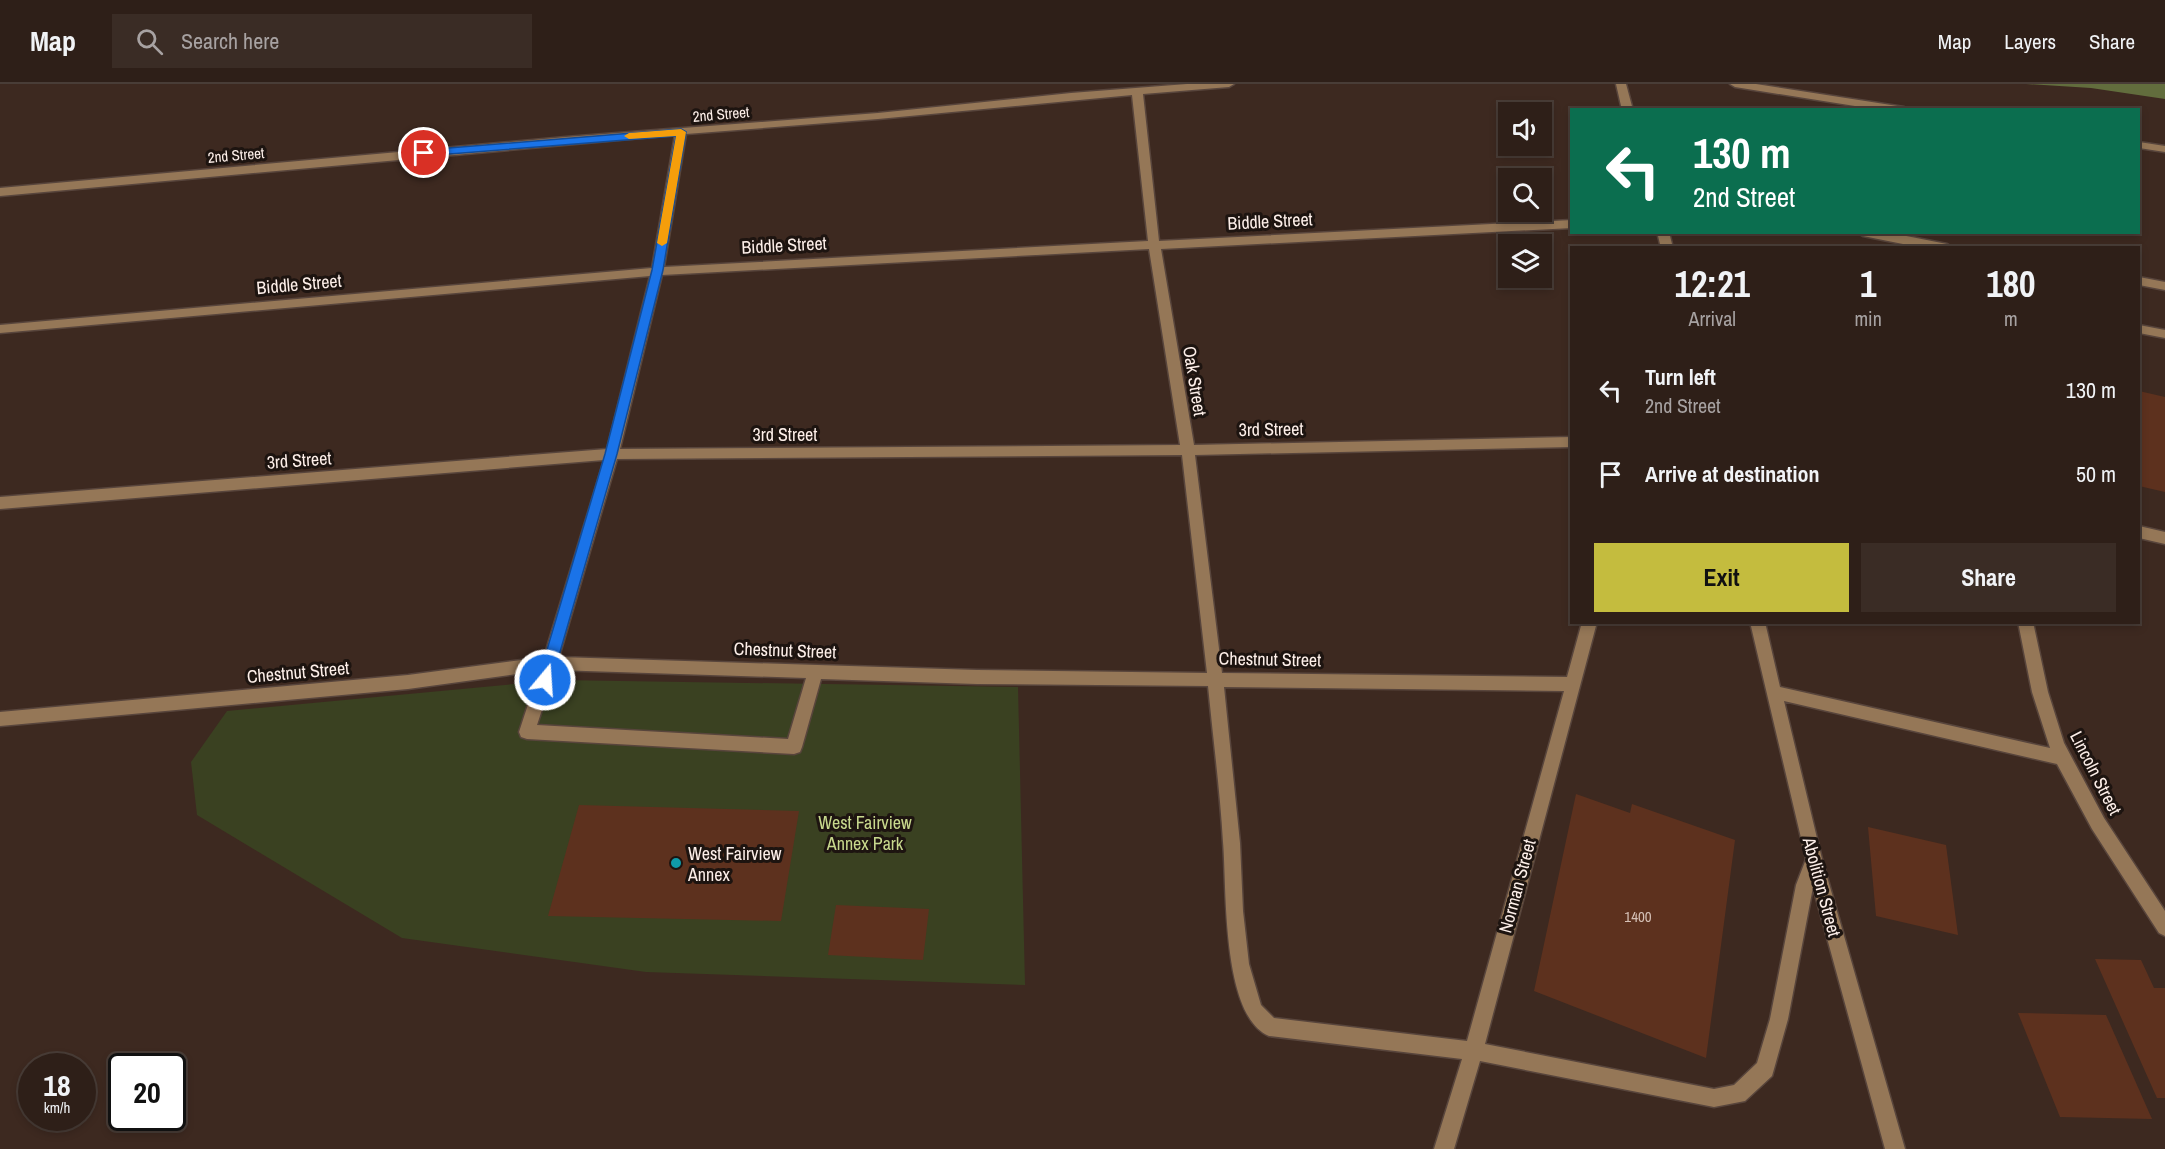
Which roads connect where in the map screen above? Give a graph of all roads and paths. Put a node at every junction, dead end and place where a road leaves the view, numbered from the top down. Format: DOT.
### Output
graph roads {
  1 [pos="1228,84"];
  2 [pos="1621,84"];
  3 [pos="1735,84"];
  4 [pos="1137,91"];
  5 [pos="1627,108"];
  6 [pos="1891,108"];
  7 [pos="681,132"];
  8 [pos="2140,146"];
  9 [pos="2165,149"];
  10 [pos="0,192"];
  11 [pos="1570,224"];
  12 [pos="1874,234"];
  13 [pos="1154,245"];
  14 [pos="1937,246"];
  15 [pos="657,270"];
  16 [pos="2140,281"];
  17 [pos="2165,286"];
  18 [pos="0,329"];
  19 [pos="2140,330"];
  20 [pos="2165,334"];
  21 [pos="1570,442"];
  22 [pos="1188,450"];
  23 [pos="611,454"];
  24 [pos="0,503"];
  25 [pos="2140,532"];
  26 [pos="2165,538"];
  27 [pos="1589,624"];
  28 [pos="1758,624"];
  29 [pos="2025,624"];
  30 [pos="550,663"];
  31 [pos="816,670"];
  32 [pos="1215,678"];
  33 [pos="1571,684"];
  34 [pos="1773,692"];
  35 [pos="0,719"];
  36 [pos="2062,758"];
  37 [pos="1814,859"];
  38 [pos="2165,927"];
  39 [pos="1474,1051"];
  40 [pos="1444,1149"];
  41 [pos="1895,1149"];
  1 -- 4 [label="street, 2nd Street"];
  2 -- 5 [label="street"];
  3 -- 6 [label="street"];
  4 -- 7 [label="street, 2nd Street"];
  4 -- 13 [label="street, Oak Street"];
  7 -- 10 [label="street, 2nd Street"];
  7 -- 15 [label="street"];
  8 -- 9 [label="street"];
  11 -- 13 [label="street, Biddle Street"];
  12 -- 14 [label="street"];
  13 -- 15 [label="street, Biddle Street"];
  13 -- 22 [label="street, Oak Street"];
  15 -- 18 [label="street, Biddle Street"];
  15 -- 23 [label="street"];
  16 -- 17 [label="street"];
  19 -- 20 [label="street"];
  21 -- 22 [label="street, 3rd Street"];
  22 -- 23 [label="street, 3rd Street"];
  22 -- 32 [label="street, Oak Street"];
  23 -- 24 [label="street, 3rd Street"];
  23 -- 30 [label="street"];
  25 -- 26 [label="street"];
  27 -- 33 [label="street, Norman Street"];
  28 -- 34 [label="street, Abolition Street"];
  29 -- 36 [label="street, Lincoln Street"];
  30 -- 31 [label="street, Chestnut Street"];
  30 -- 31 [label="street"];
  30 -- 35 [label="street, Chestnut Street"];
  31 -- 32 [label="street, Chestnut Street"];
  32 -- 33 [label="street, Chestnut Street"];
  32 -- 39 [label="street, Oak Street"];
  33 -- 39 [label="street, Norman Street"];
  34 -- 36 [label="street"];
  34 -- 37 [label="street, Abolition Street"];
  36 -- 38 [label="street, Lincoln Street"];
  37 -- 39 [label="street, Oak Street"];
  37 -- 41 [label="street, Abolition Street"];
  39 -- 40 [label="street, Norman Street"];
}
